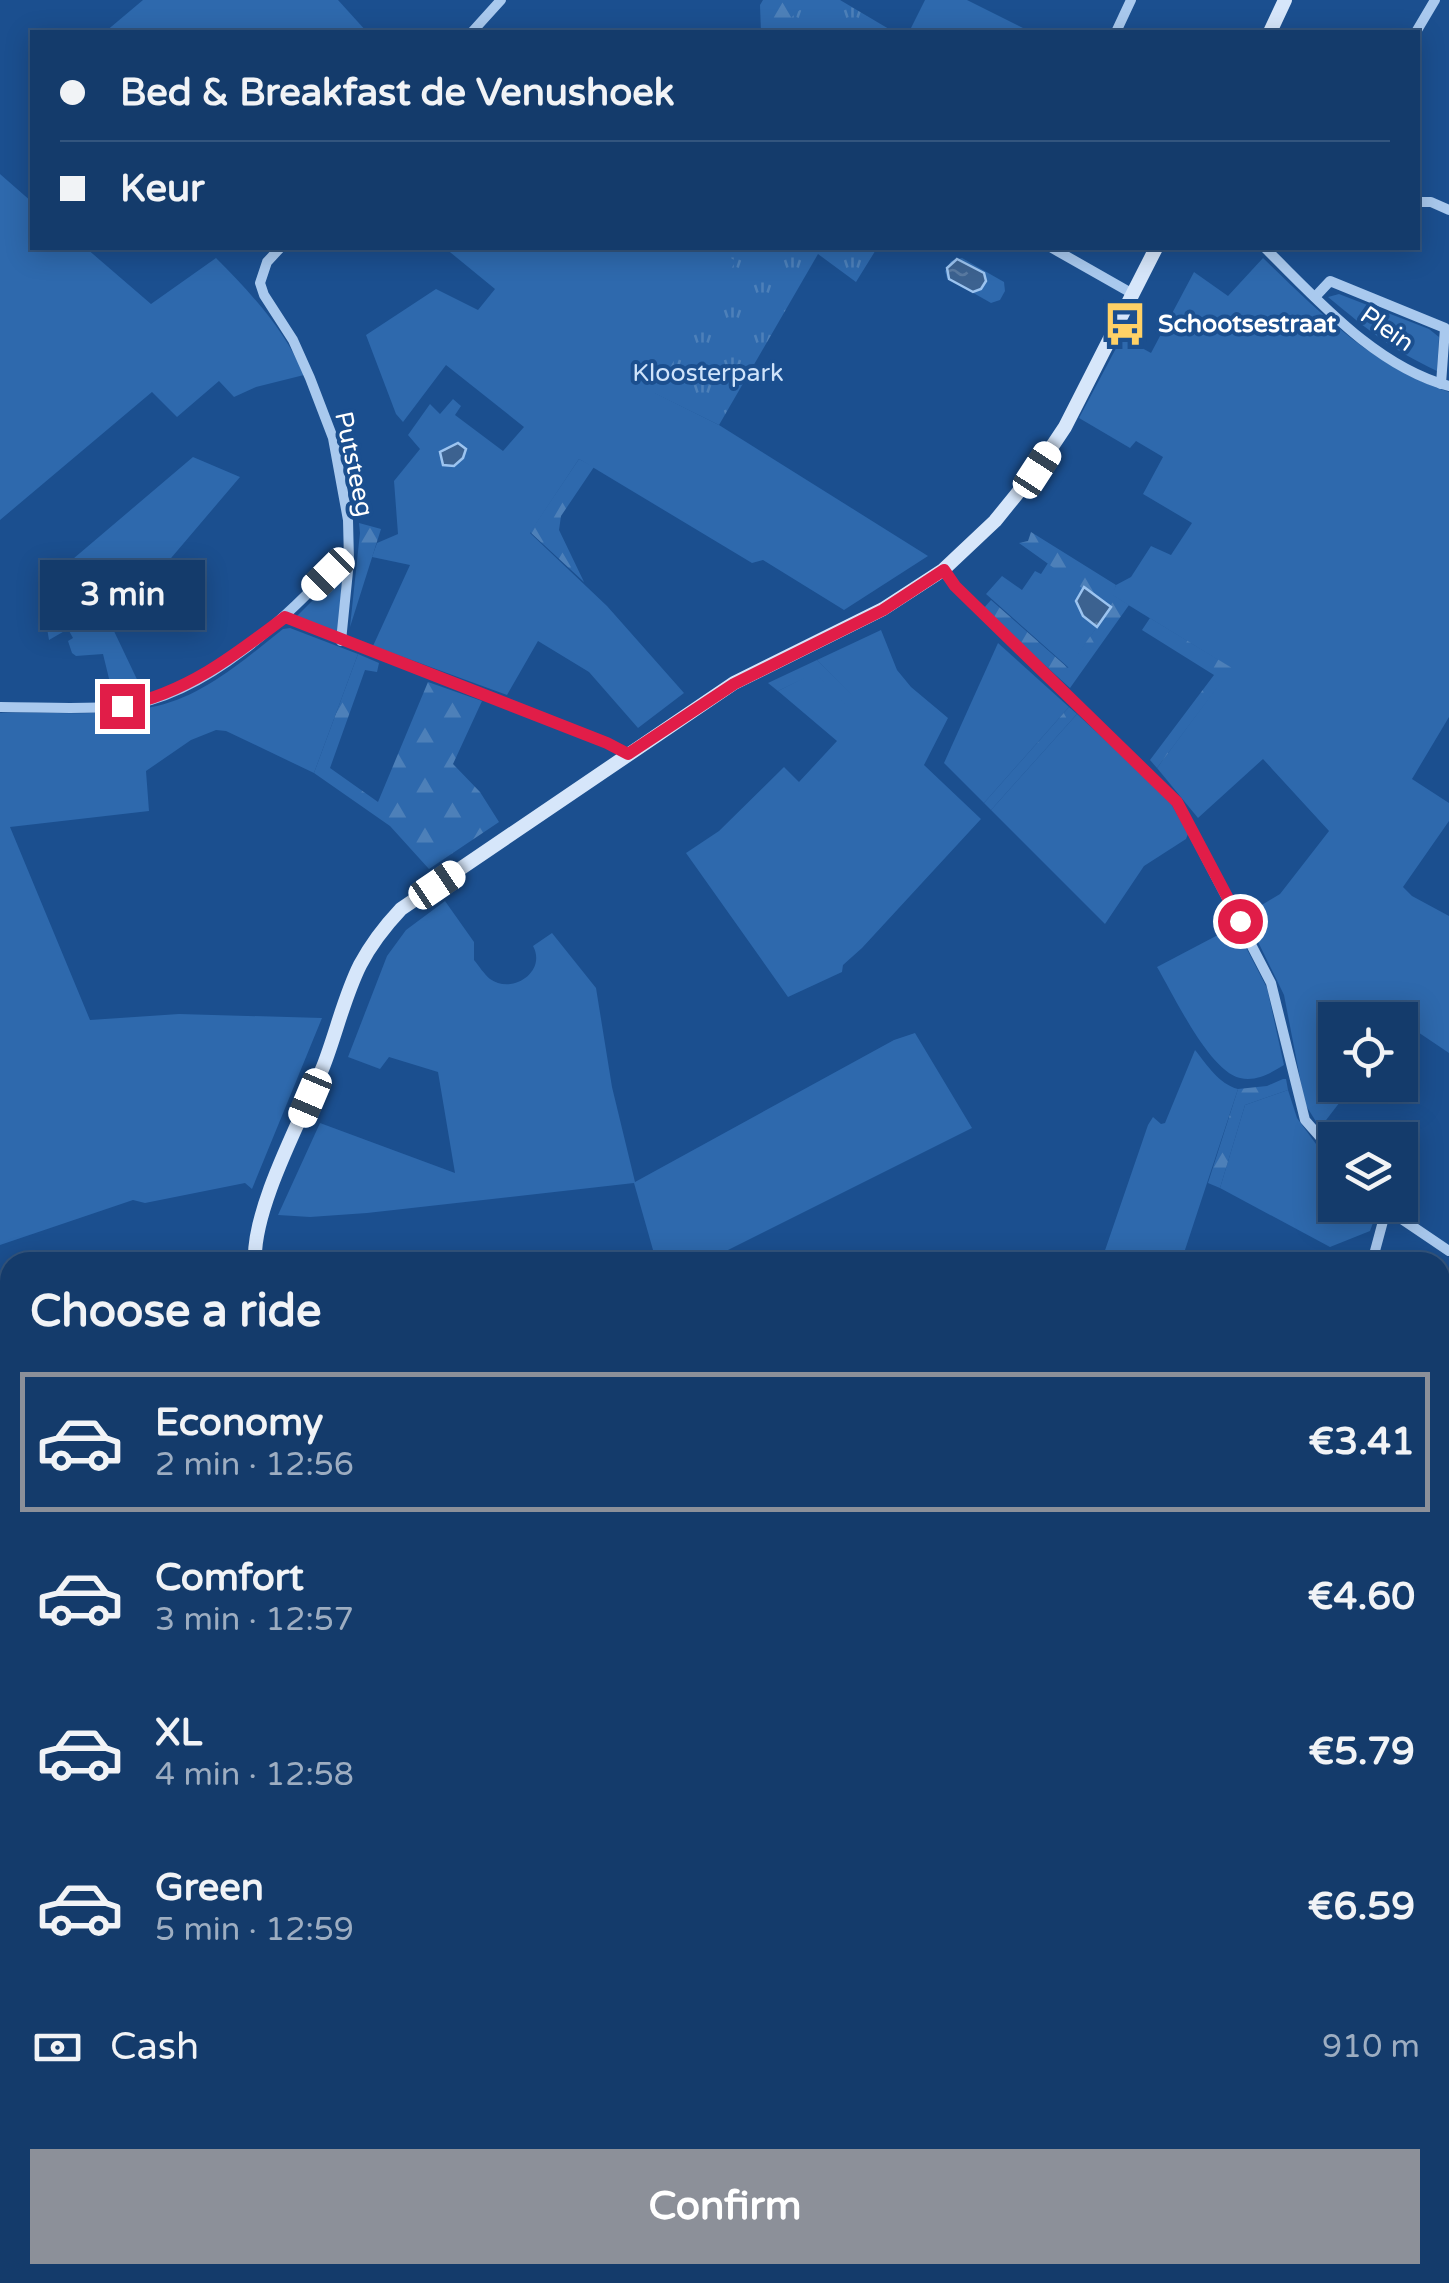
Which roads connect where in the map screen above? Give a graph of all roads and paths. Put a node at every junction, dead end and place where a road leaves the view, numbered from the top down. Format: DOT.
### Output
graph roads {
  1 [pos="1131,0"];
  2 [pos="1435,0"];
  3 [pos="498,1"];
  4 [pos="1284,2"];
  5 [pos="474,30"];
  6 [pos="1117,30"];
  7 [pos="1268,30"];
  8 [pos="1417,30"];
  9 [pos="1420,202"];
  10 [pos="1449,210"];
  11 [pos="278,250"];
  12 [pos="1055,250"];
  13 [pos="1155,250"];
  14 [pos="1267,250"];
  15 [pos="1132,294"];
  16 [pos="1316,298"];
  17 [pos="1445,385"];
  18 [pos="349,553"];
  19 [pos="944,570"];
  20 [pos="285,617"];
  21 [pos="341,642"];
  22 [pos="0,707"];
  23 [pos="628,754"];
  24 [pos="1318,1135"];
  25 [pos="1380,1222"];
  26 [pos="1404,1222"];
  27 [pos="1449,1251"];
  28 [pos="256,1252"];
  29 [pos="1374,1252"];
  1 -- 6 [label="street"];
  2 -- 8 [label="street"];
  3 -- 5 [label="street"];
  4 -- 7 [label="main road"];
  9 -- 10 [label="street"];
  11 -- 18 [label="street, Putsteeg"];
  12 -- 15 [label="street"];
  13 -- 15 [label="main road"];
  14 -- 16 [label="street, Plein"];
  15 -- 19 [label="main road"];
  16 -- 17 [label="street, Plein"];
  16 -- 17 [label="street, Plein"];
  18 -- 20 [label="street"];
  18 -- 21 [label="street, Putsteeg"];
  19 -- 23 [label="main road"];
  19 -- 24 [label="street"];
  20 -- 21 [label="street"];
  20 -- 22 [label="street"];
  21 -- 23 [label="street"];
  23 -- 28 [label="main road"];
  25 -- 29 [label="street"];
  26 -- 27 [label="street"];
}
